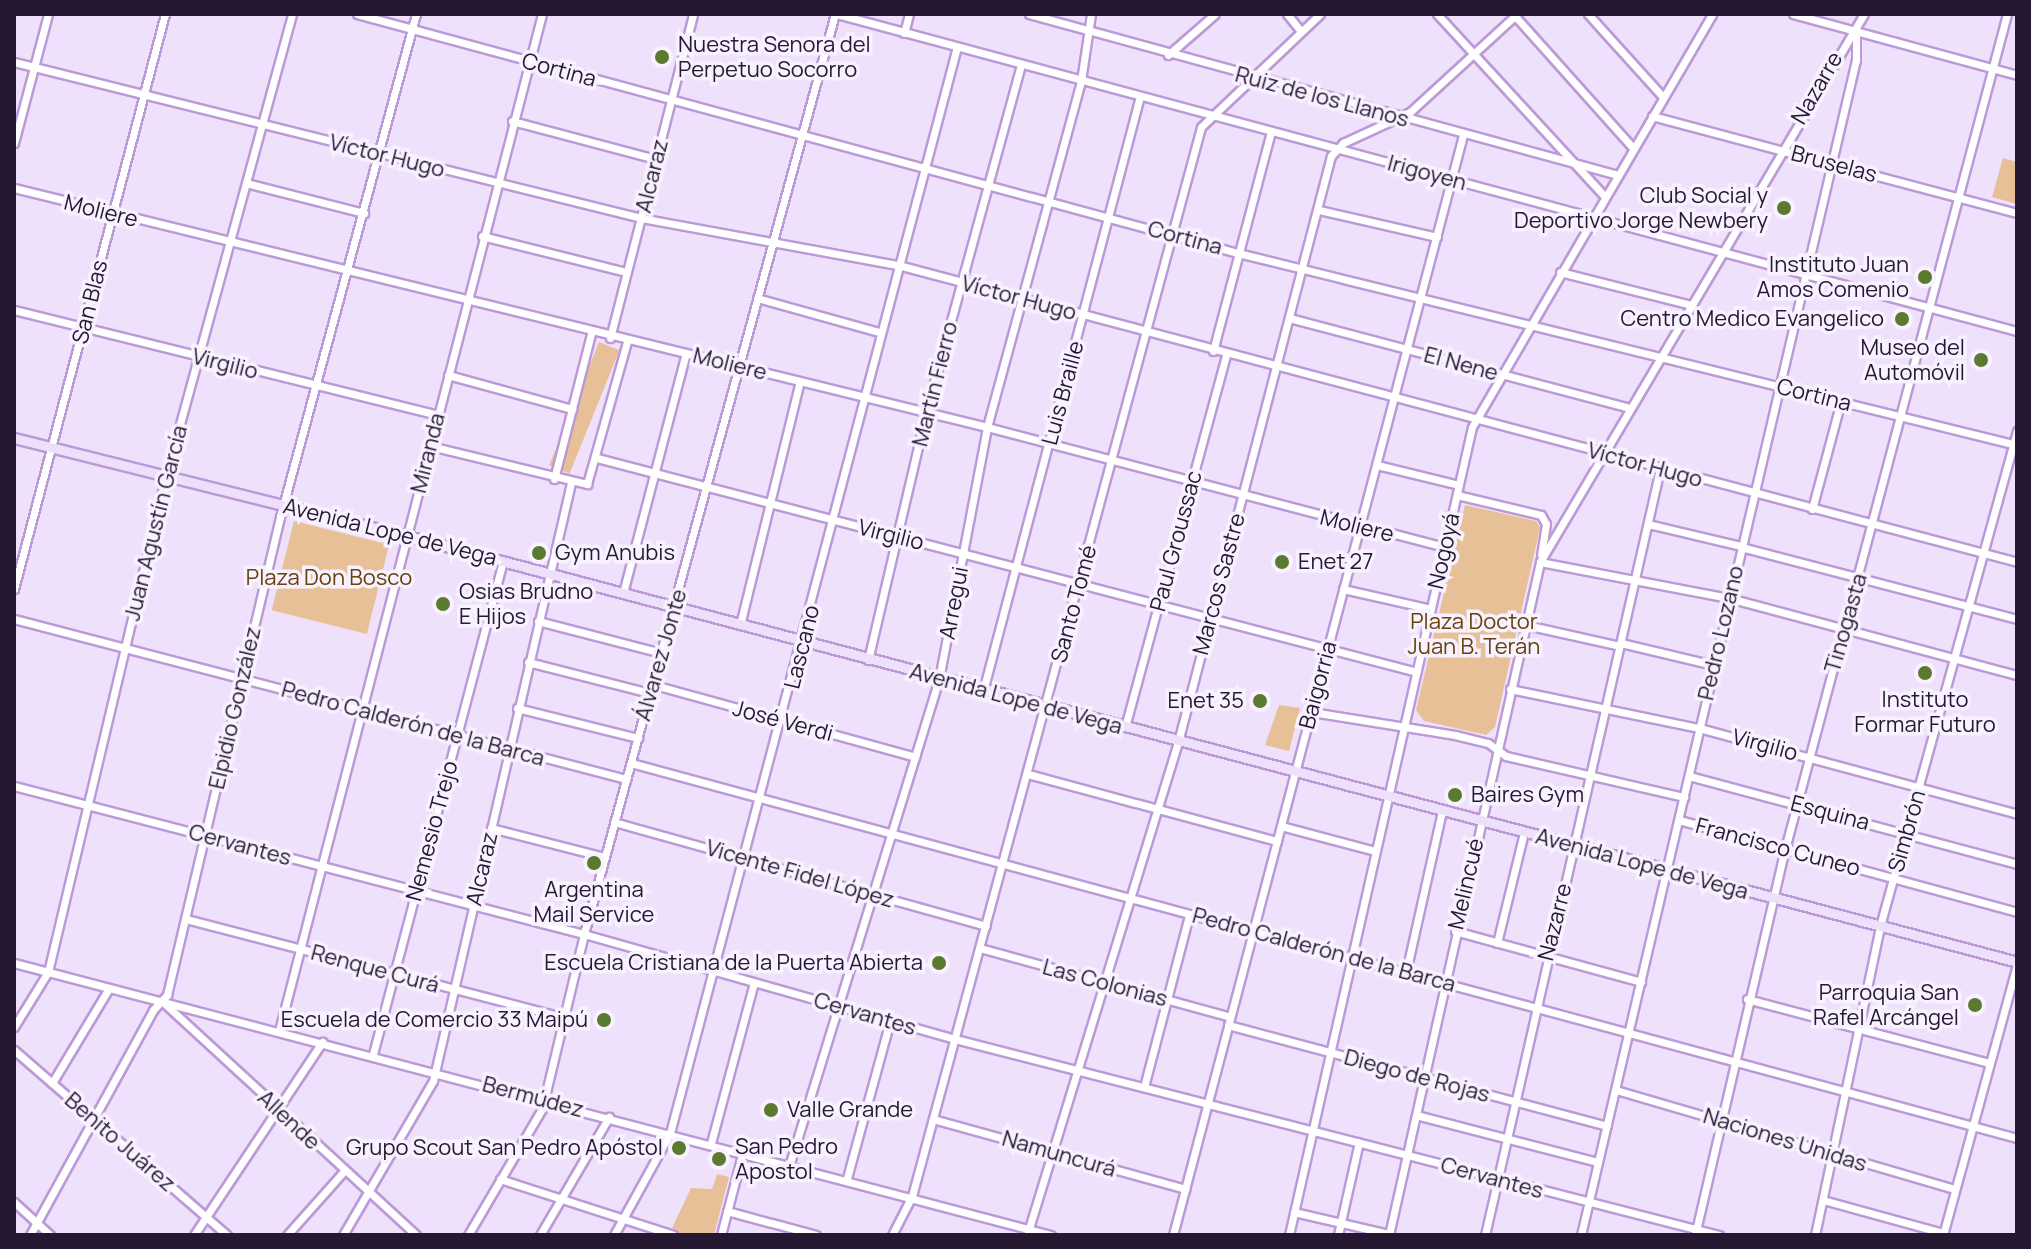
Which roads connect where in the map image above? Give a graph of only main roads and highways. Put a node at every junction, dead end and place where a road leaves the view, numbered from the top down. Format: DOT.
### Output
graph roads {
  1 [pos="14,438"];
  2 [pos="2017,963"];
  1 -- 2 [label="main road, Avenida Lope de Vega"];
}
